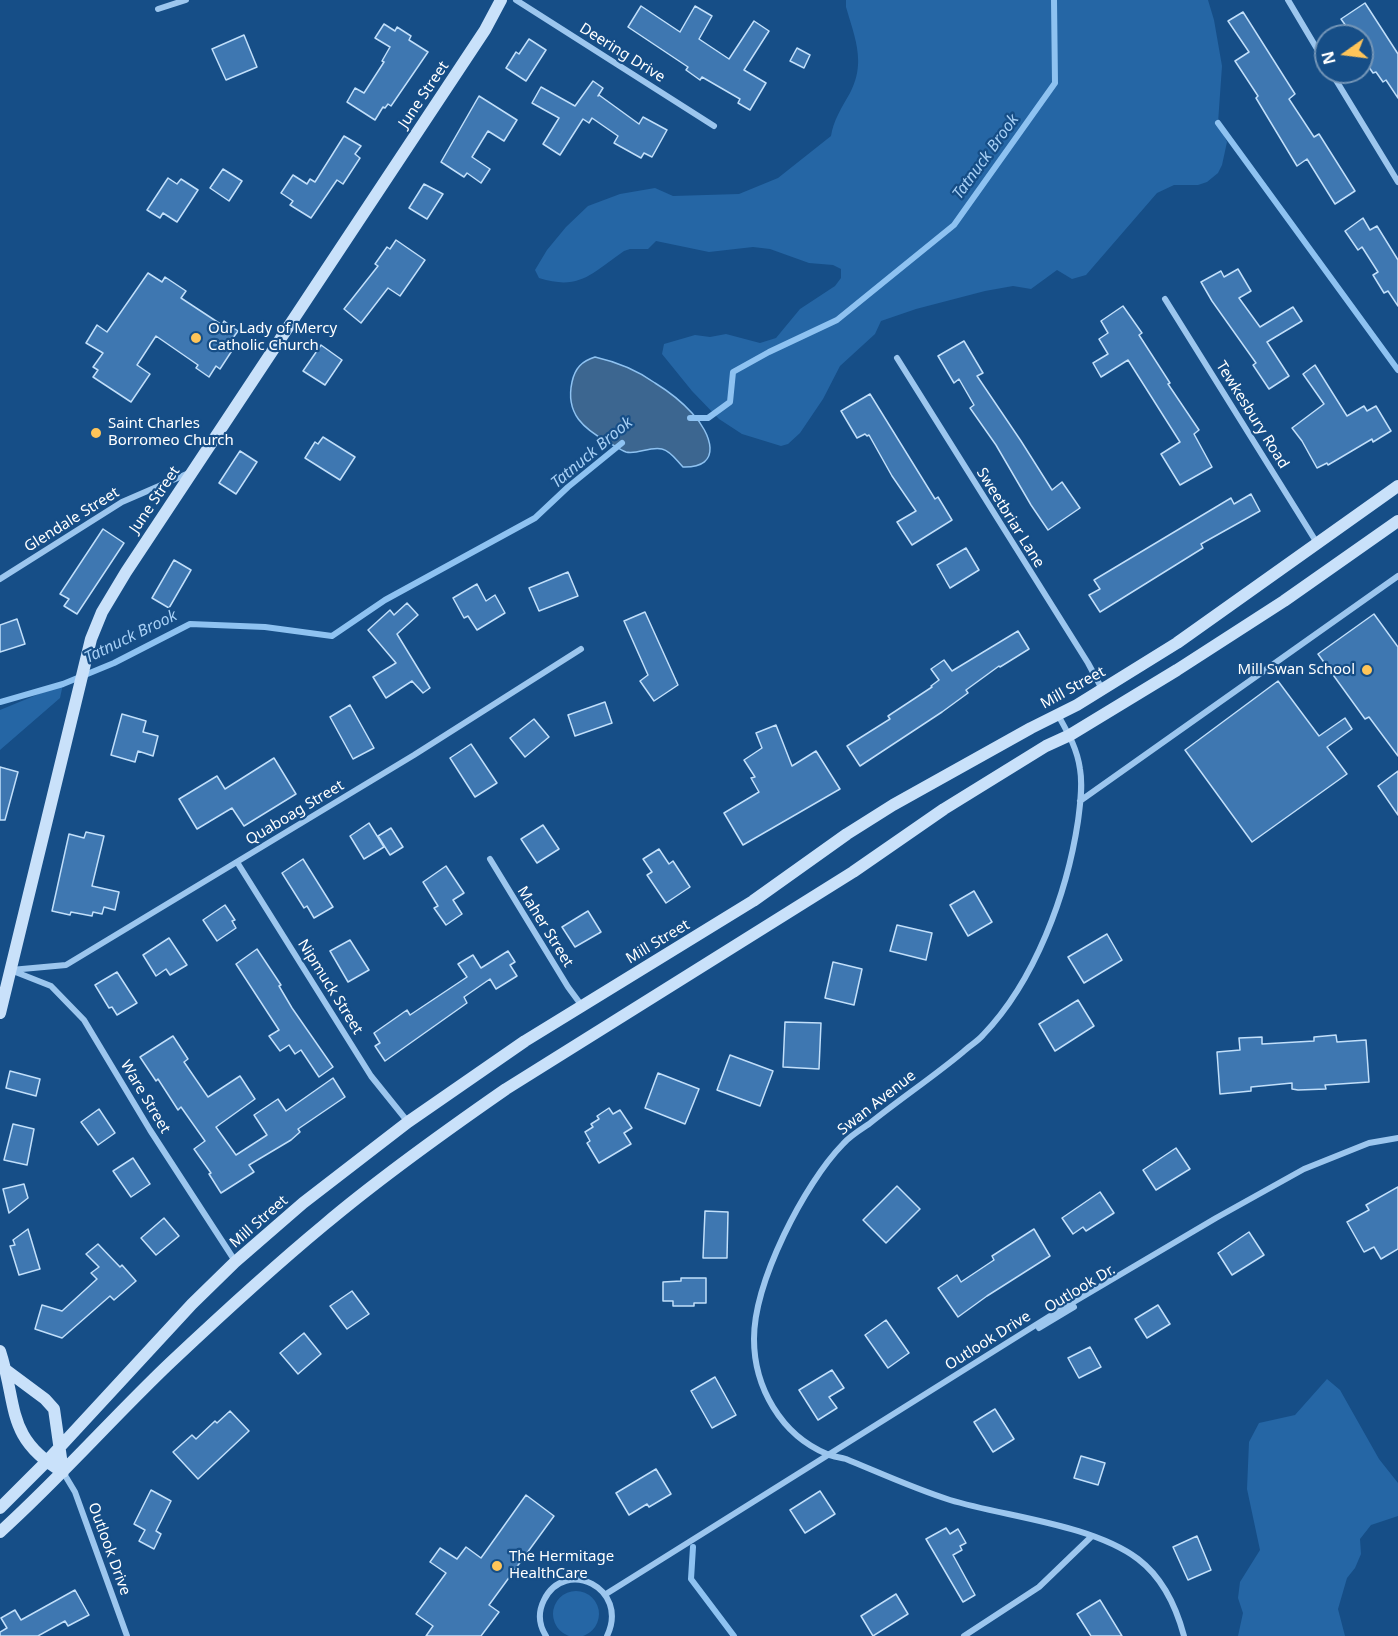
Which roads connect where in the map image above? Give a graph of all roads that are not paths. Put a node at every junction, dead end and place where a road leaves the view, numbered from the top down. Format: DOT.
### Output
graph roads {
  1 [pos="186,0"];
  2 [pos="501,0"];
  3 [pos="516,0"];
  4 [pos="1288,0"];
  5 [pos="158,9"];
  6 [pos="1314,44"];
  7 [pos="1338,84"];
  8 [pos="714,126"];
  9 [pos="1398,183"];
  10 [pos="1166,299"];
  11 [pos="897,358"];
  12 [pos="192,471"];
  13 [pos="1398,486"];
  14 [pos="1398,520"];
  15 [pos="1318,544"];
  16 [pos="1398,576"];
  17 [pos="0,579"];
  18 [pos="581,649"];
  19 [pos="1102,689"];
  20 [pos="1058,715"];
  21 [pos="1070,735"];
  22 [pos="1080,801"];
  23 [pos="490,859"];
  24 [pos="237,862"];
  25 [pos="10,970"];
  26 [pos="582,1006"];
  27 [pos="0,1013"];
  28 [pos="408,1122"];
  29 [pos="1398,1138"];
  30 [pos="235,1262"];
  31 [pos="0,1352"];
  32 [pos="6,1370"];
  33 [pos="60,1446"];
  34 [pos="828,1455"];
  35 [pos="46,1462"];
  36 [pos="63,1472"];
  37 [pos="0,1508"];
  38 [pos="0,1532"];
  39 [pos="1092,1536"];
  40 [pos="606,1594"];
  41 [pos="127,1636"];
  42 [pos="546,1636"];
  43 [pos="607,1636"];
  44 [pos="964,1636"];
  45 [pos="1184,1636"];
  1 -- 5 [label="street"];
  2 -- 12 [label="main road, June Street"];
  3 -- 8 [label="street, Deering Drive"];
  4 -- 6 [label="street"];
  7 -- 9 [label="street"];
  10 -- 15 [label="street, Tewkesbury Road"];
  11 -- 19 [label="street, Sweetbriar Lane"];
  12 -- 17 [label="street, Glendale Street"];
  12 -- 25 [label="main road, June Street"];
  13 -- 15 [label="main road, Mill Street"];
  14 -- 21 [label="main road"];
  15 -- 19 [label="main road, Mill Street"];
  16 -- 22 [label="street"];
  18 -- 24 [label="street, Quaboag Street"];
  19 -- 20 [label="main road, Mill Street"];
  20 -- 21 [label="street, Swan Avenue"];
  20 -- 26 [label="main road, Mill Street"];
  21 -- 22 [label="street, Swan Avenue"];
  21 -- 36 [label="main road"];
  22 -- 34 [label="street, Swan Avenue"];
  23 -- 26 [label="street, Maher Street"];
  24 -- 25 [label="street, Quaboag Street"];
  24 -- 28 [label="street, Nipmuck Street"];
  25 -- 27 [label="main road, June Street"];
  25 -- 30 [label="street, Ware Street"];
  26 -- 28 [label="main road, Mill Street"];
  28 -- 30 [label="main road, Mill Street"];
  29 -- 34 [label="street, Outlook Drive"];
  30 -- 33 [label="main road, Mill Street"];
  31 -- 32 [label="main road"];
  32 -- 33 [label="main road"];
  32 -- 35 [label="main road"];
  33 -- 35 [label="main road, Mill Street"];
  33 -- 36 [label="main road"];
  34 -- 39 [label="street, Swan Avenue"];
  34 -- 40 [label="street, Outlook Drive"];
  35 -- 36 [label="main road"];
  35 -- 37 [label="main road, Mill Street"];
  36 -- 38 [label="main road"];
  36 -- 41 [label="street, Outlook Drive"];
  39 -- 44 [label="street"];
  39 -- 45 [label="street, Swan Avenue"];
  40 -- 42 [label="street"];
  40 -- 43 [label="street"];
}
